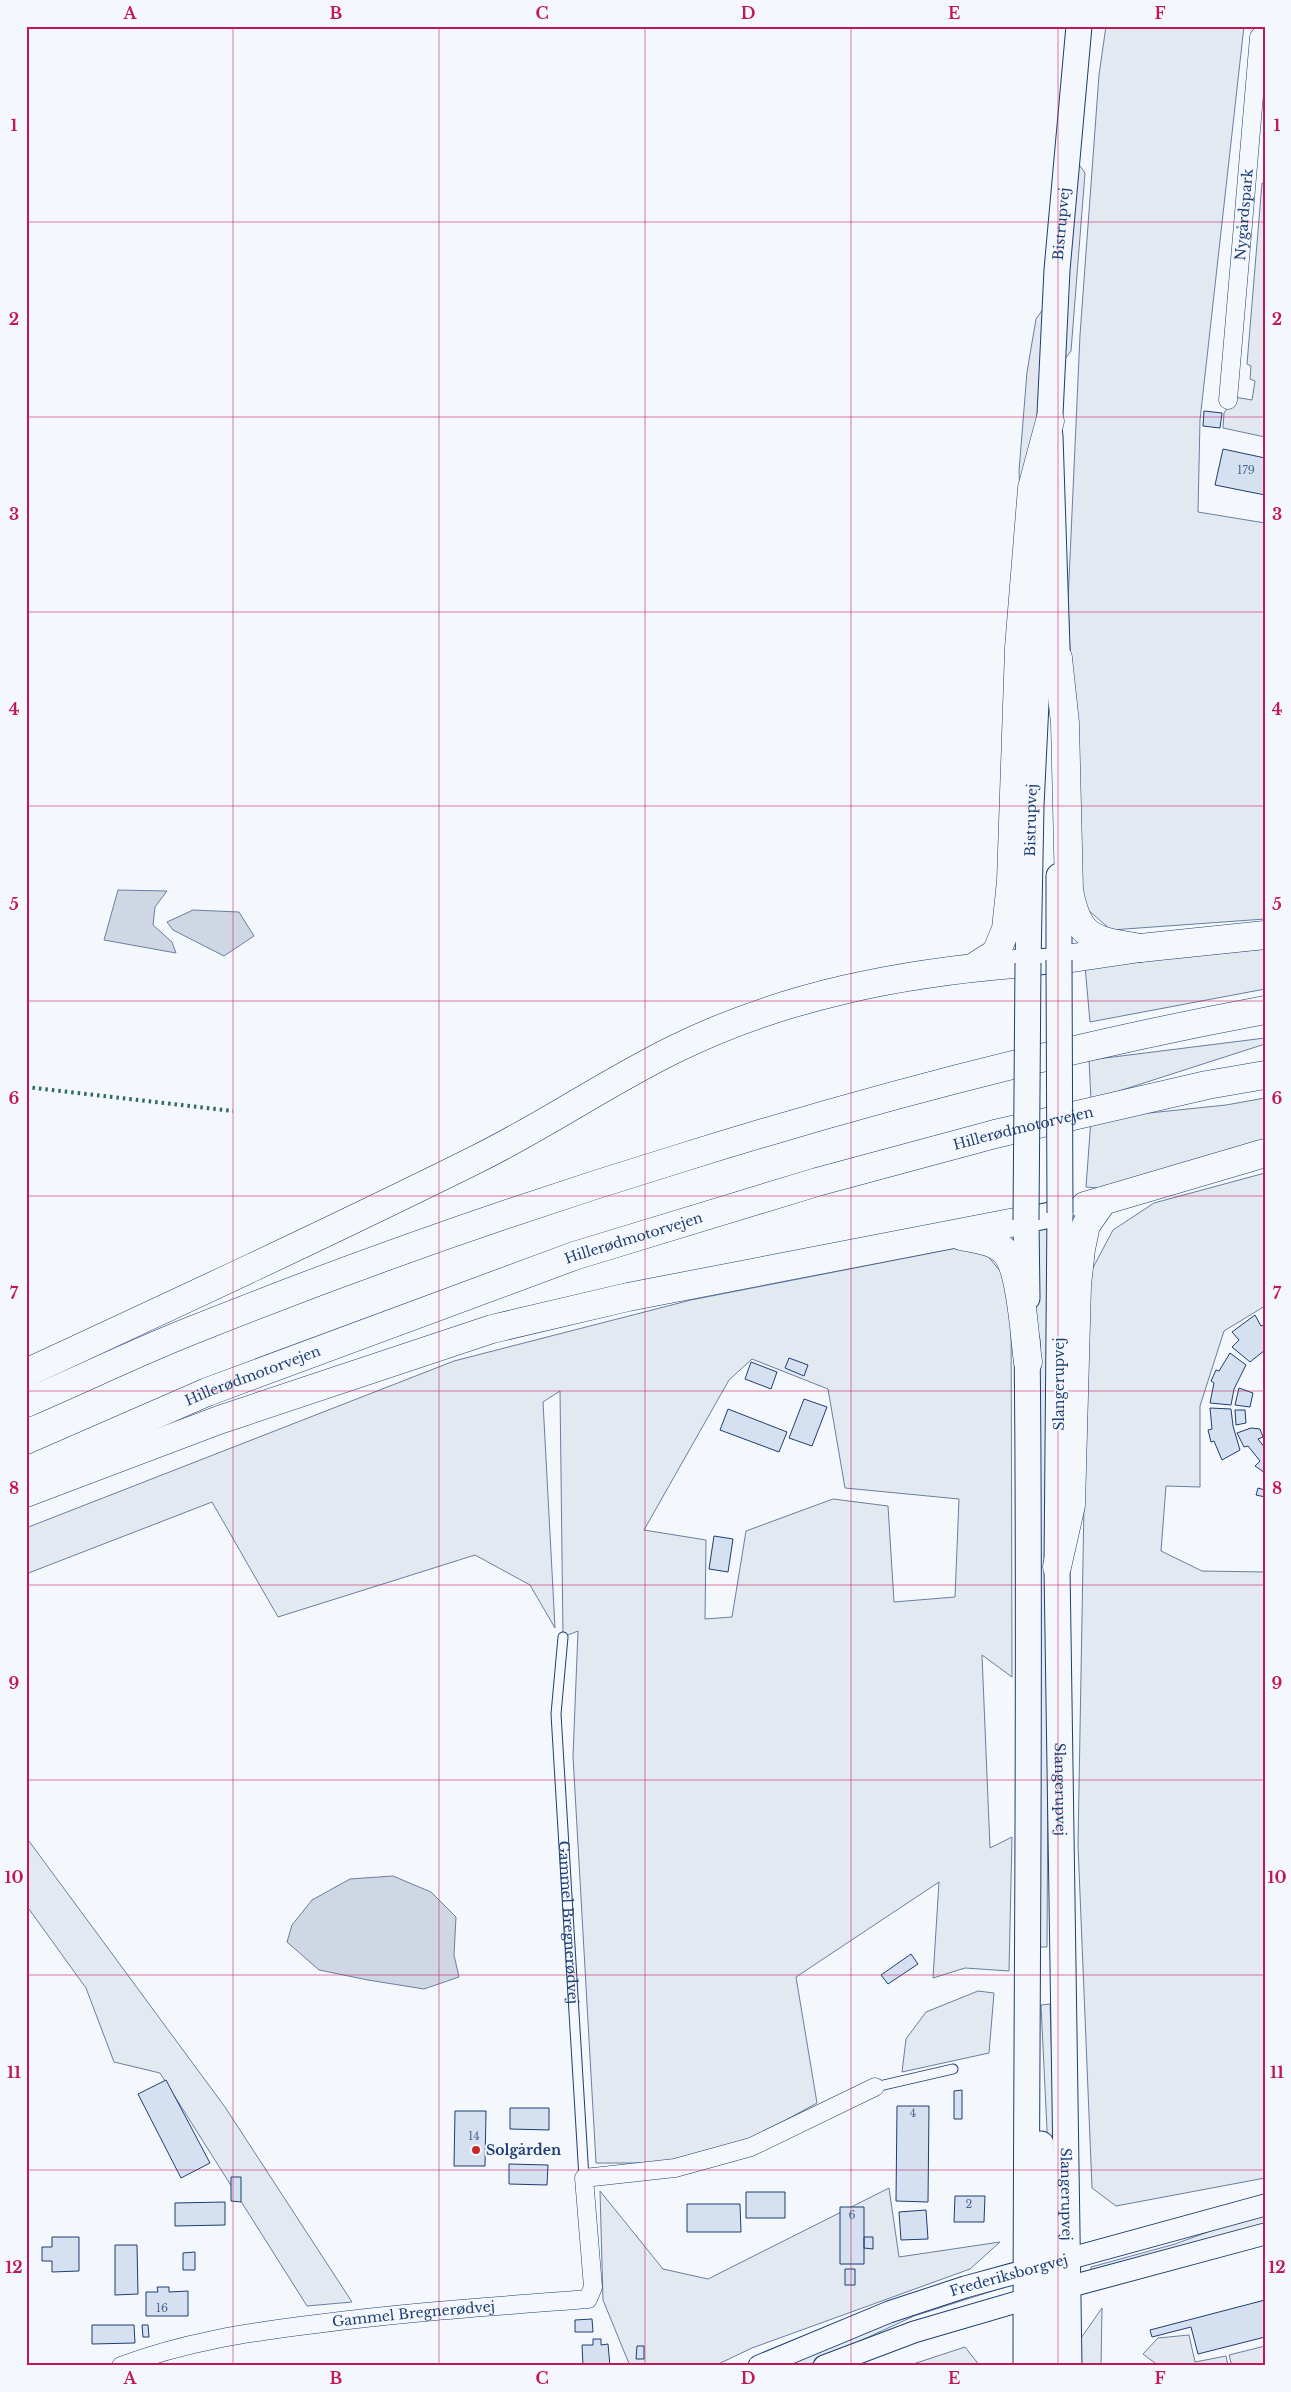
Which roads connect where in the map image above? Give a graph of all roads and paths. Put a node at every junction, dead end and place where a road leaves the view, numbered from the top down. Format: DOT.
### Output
graph roads {
  1 [pos="1079,26"];
  2 [pos="1265,30"];
  3 [pos="1228,400"];
  4 [pos="1050,421"];
  5 [pos="1058,658"];
  6 [pos="1265,935"];
  7 [pos="1140,948"];
  8 [pos="1060,960"];
  9 [pos="1028,963"];
  10 [pos="974,967"];
  11 [pos="1265,1010"];
  12 [pos="1265,1075"];
  13 [pos="1265,1153"];
  14 [pos="1103,1201"];
  15 [pos="1060,1213"];
  16 [pos="1026,1220"];
  17 [pos="952,1234"];
  18 [pos="1028,1362"];
  19 [pos="26,1373"];
  20 [pos="26,1403"];
  21 [pos="26,1472"];
  22 [pos="26,1493"];
  23 [pos="1057,1567"];
  24 [pos="563,1637"];
  25 [pos="953,2069"];
  26 [pos="875,2086"];
  27 [pos="584,2178"];
  28 [pos="1265,2204"];
  29 [pos="1265,2234"];
  30 [pos="1046,2264"];
  31 [pos="1048,2293"];
  32 [pos="120,2366"];
  33 [pos="758,2366"];
  34 [pos="824,2366"];
  35 [pos="1026,2366"];
  36 [pos="1050,2366"];
  37 [pos="1068,2366"];
  1 -- 4 [label="main road, Bistrupvej"];
  2 -- 3 [label="street, Nygårdspark"];
  4 -- 5 [label="main road, Bistrupvej"];
  4 -- 9 [label="main road, Bistrupvej"];
  4 -- 10 [label="highway"];
  5 -- 7 [label="highway"];
  5 -- 8 [label="main road, Bistrupvej"];
  6 -- 7 [label="highway"];
  7 -- 8 [label="highway"];
  8 -- 9 [label="main road"];
  8 -- 15 [label="main road, Bistrupvej, bridge"];
  9 -- 10 [label="highway"];
  9 -- 16 [label="main road, Bistrupvej, bridge"];
  10 -- 19 [label="highway"];
  11 -- 20 [label="highway"];
  12 -- 21 [label="highway, Hillerødmotorvejen"];
  13 -- 14 [label="highway"];
  14 -- 15 [label="highway"];
  14 -- 23 [label="highway"];
  15 -- 16 [label="main road"];
  15 -- 23 [label="main road, Slangerupvej"];
  16 -- 17 [label="highway"];
  16 -- 18 [label="main road, Slangerupvej"];
  17 -- 18 [label="highway"];
  17 -- 22 [label="highway"];
  18 -- 30 [label="main road, Slangerupvej"];
  23 -- 30 [label="main road, Slangerupvej"];
  24 -- 27 [label="lane, Gammel Bregnerødvej"];
  25 -- 26 [label="lane"];
  26 -- 27 [label="street"];
  27 -- 32 [label="street, Gammel Bregnerødvej"];
  28 -- 30 [label="street, Frederiksborgvej"];
  29 -- 31 [label="street, Frederiksborgvej"];
  30 -- 31 [label="main road, Slangerupvej"];
  30 -- 31 [label="main road, Slangerupvej"];
  30 -- 33 [label="street, Frederiksborgvej"];
  31 -- 34 [label="street, Frederiksborgvej"];
  31 -- 35 [label="main road, Slangerupvej"];
  31 -- 36 [label="main road"];
  31 -- 37 [label="main road, Slangerupvej"];
}
